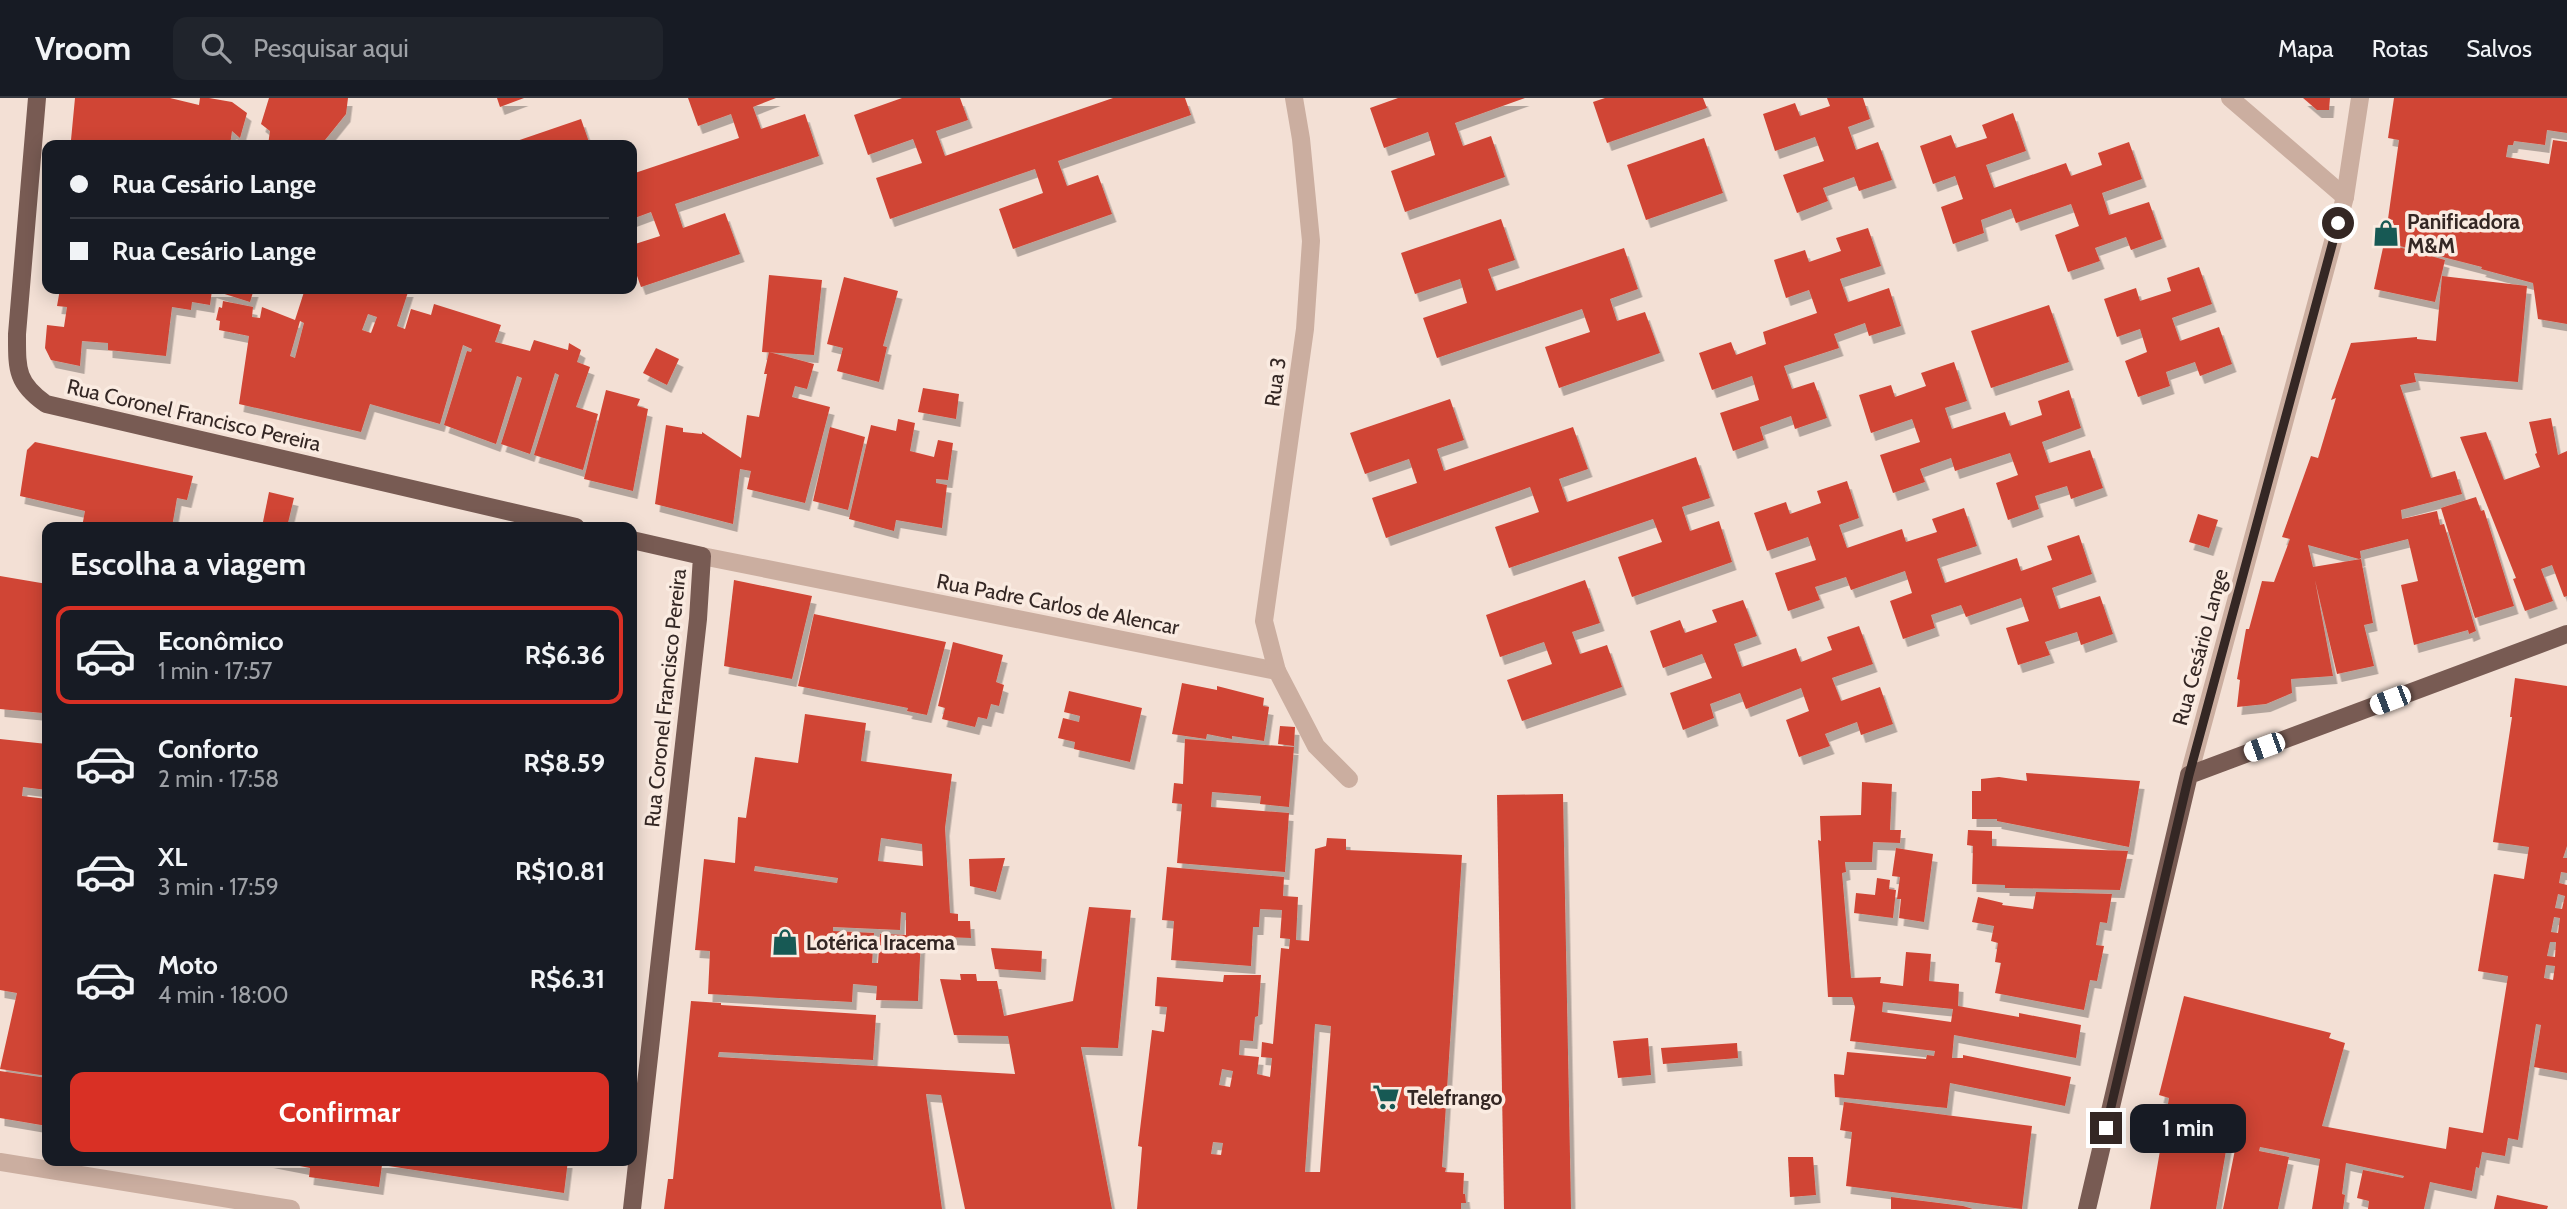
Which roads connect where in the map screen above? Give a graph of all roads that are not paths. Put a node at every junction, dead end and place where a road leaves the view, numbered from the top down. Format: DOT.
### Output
graph roads {
  1 [pos="37,98"];
  2 [pos="1294,98"];
  3 [pos="2230,98"];
  4 [pos="2360,98"];
  5 [pos="2345,197"];
  6 [pos="554,522"];
  7 [pos="637,541"];
  8 [pos="702,556"];
  9 [pos="2567,634"];
  10 [pos="1277,671"];
  11 [pos="2189,775"];
  12 [pos="1349,779"];
  13 [pos="0,1162"];
  14 [pos="637,1164"];
  15 [pos="637,1166"];
  16 [pos="292,1209"];
  17 [pos="632,1209"];
  18 [pos="2087,1209"];
  1 -- 6 [label="main road, Rua Coronel Francisco Pereira"];
  2 -- 10 [label="street, Rua 3"];
  3 -- 5 [label="street"];
  4 -- 5 [label="street, Rua Cesário Lange"];
  5 -- 11 [label="street, Rua Cesário Lange"];
  7 -- 8 [label="main road, Rua Coronel Francisco Pereira"];
  8 -- 10 [label="street, Rua Padre Carlos de Alencar"];
  8 -- 14 [label="main road, Rua Coronel Francisco Pereira"];
  9 -- 11 [label="main road"];
  10 -- 12 [label="street"];
  11 -- 18 [label="main road, Rua Cesário Lange"];
  13 -- 16 [label="street"];
  15 -- 17 [label="main road, Rua Coronel Francisco Pereira"];
}
